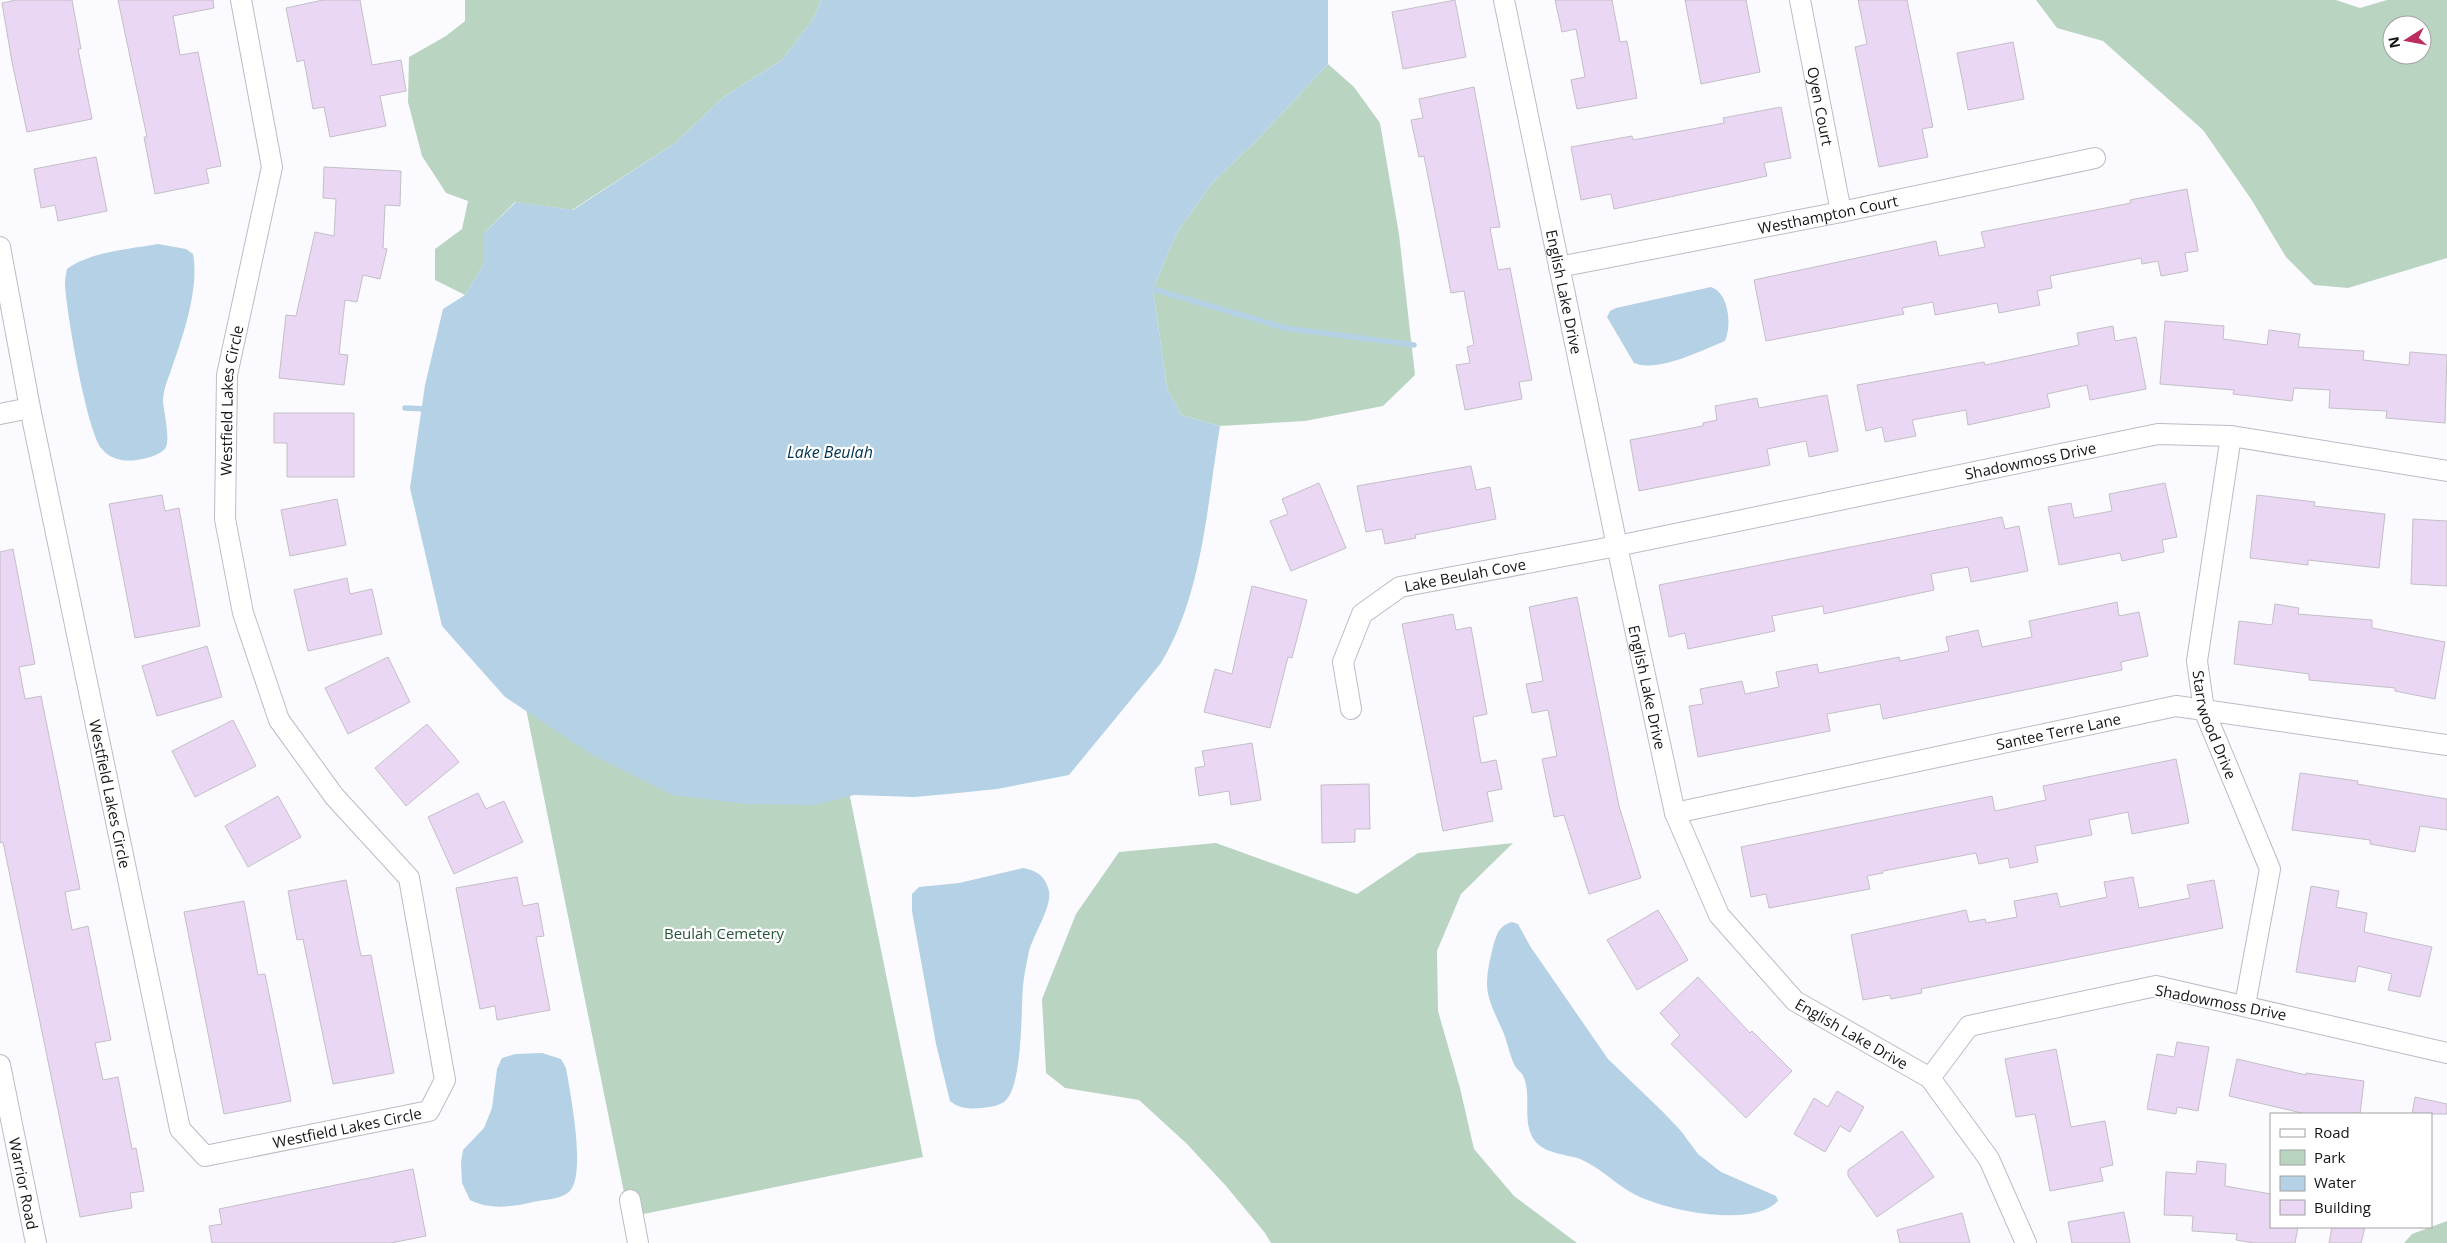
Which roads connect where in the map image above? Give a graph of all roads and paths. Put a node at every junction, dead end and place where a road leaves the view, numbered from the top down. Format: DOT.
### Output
graph roads {
  1 [pos="241,0"];
  2 [pos="1504,0"];
  3 [pos="1800,0"];
  4 [pos="2095,158"];
  5 [pos="1840,212"];
  6 [pos="0,246"];
  7 [pos="1559,267"];
  8 [pos="30,408"];
  9 [pos="0,414"];
  10 [pos="2231,436"];
  11 [pos="2447,471"];
  12 [pos="1617,546"];
  13 [pos="1350,710"];
  14 [pos="2204,710"];
  15 [pos="2447,745"];
  16 [pos="1675,813"];
  17 [pos="2245,1005"];
  18 [pos="2447,1053"];
  19 [pos="0,1065"];
  20 [pos="1930,1078"];
  21 [pos="630,1200"];
  22 [pos="36,1243"];
  23 [pos="638,1243"];
  24 [pos="2026,1243"];
  1 -- 8 [label="street, Westfield Lakes Circle"];
  2 -- 7 [label="street, English Lake Drive"];
  3 -- 5 [label="street, Oyen Court"];
  4 -- 5 [label="street, Westhampton Court"];
  5 -- 7 [label="street, Westhampton Court"];
  6 -- 8 [label="street, Westfield Lakes Circle"];
  7 -- 12 [label="street, English Lake Drive"];
  8 -- 9 [label="street"];
  10 -- 11 [label="street, Shadowmoss Drive"];
  10 -- 12 [label="street, Shadowmoss Drive"];
  10 -- 14 [label="street, Starrwood Drive"];
  12 -- 13 [label="street, Lake Beulah Cove"];
  12 -- 16 [label="street, English Lake Drive"];
  14 -- 15 [label="street, Santee Terre Lane"];
  14 -- 16 [label="street, Santee Terre Lane"];
  14 -- 17 [label="street, Starrwood Drive"];
  16 -- 20 [label="street, English Lake Drive"];
  17 -- 18 [label="street, Shadowmoss Drive"];
  17 -- 20 [label="street, Shadowmoss Drive"];
  19 -- 22 [label="street, Warrior Road"];
  20 -- 24 [label="street, English Lake Drive"];
  21 -- 23 [label="street"];
}
